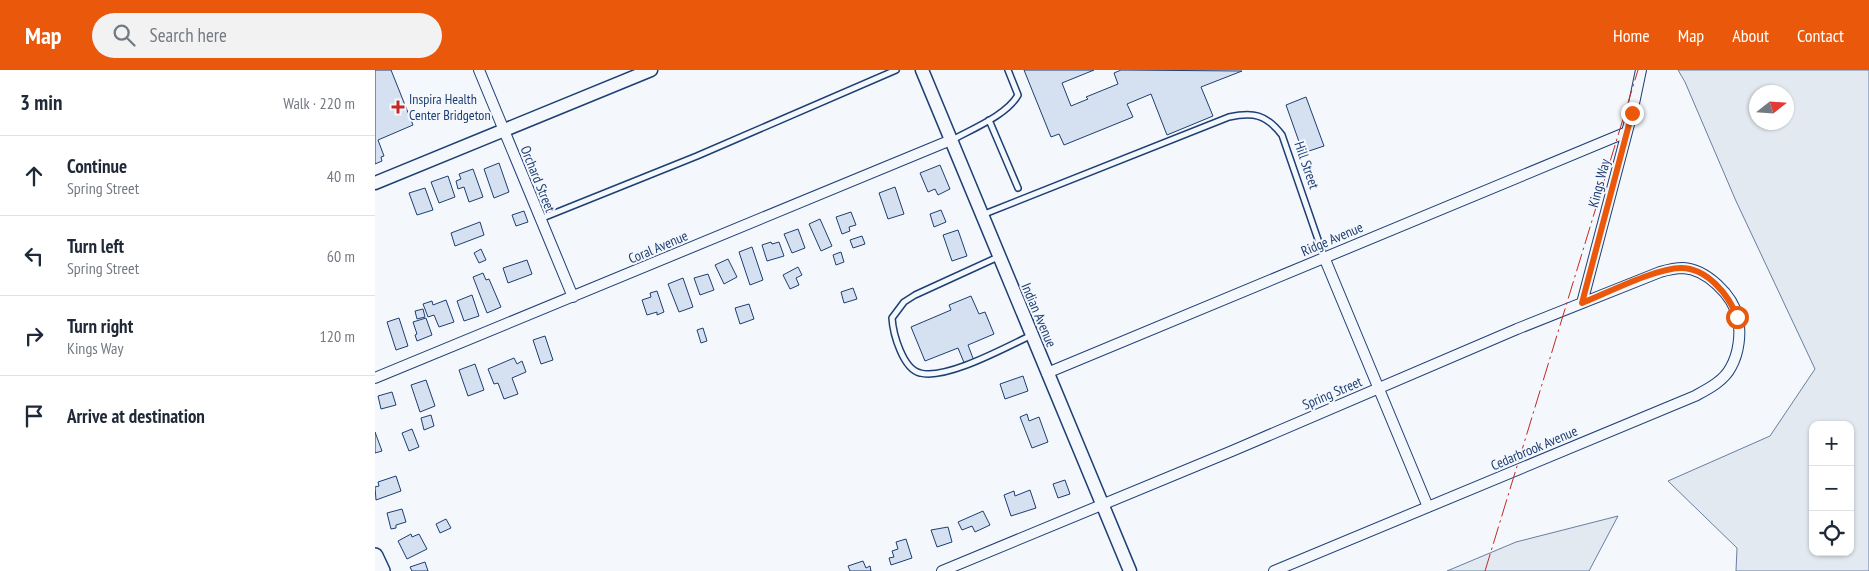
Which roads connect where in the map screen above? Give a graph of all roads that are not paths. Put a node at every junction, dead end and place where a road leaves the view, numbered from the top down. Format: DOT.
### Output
graph roads {
  1 [pos="479,70"];
  2 [pos="651,70"];
  3 [pos="896,70"];
  4 [pos="922,70"];
  5 [pos="1008,70"];
  6 [pos="1641,70"];
  7 [pos="989,120"];
  8 [pos="504,130"];
  9 [pos="1627,132"];
  10 [pos="951,140"];
  11 [pos="375,183"];
  12 [pos="1018,188"];
  13 [pos="981,215"];
  14 [pos="540,219"];
  15 [pos="998,257"];
  16 [pos="1324,257"];
  17 [pos="573,298"];
  18 [pos="1728,299"];
  19 [pos="1582,303"];
  20 [pos="1031,335"];
  21 [pos="1047,373"];
  22 [pos="375,378"];
  23 [pos="1378,388"];
  24 [pos="1102,504"];
  25 [pos="1428,507"];
  26 [pos="375,556"];
  27 [pos="381,571"];
  28 [pos="942,571"];
  29 [pos="1130,571"];
  30 [pos="1274,571"];
  1 -- 8 [label="street, Orchard Street"];
  2 -- 8 [label="street"];
  3 -- 14 [label="lane"];
  4 -- 10 [label="street, Indian Avenue"];
  5 -- 7 [label="lane"];
  6 -- 9 [label="street, Kings Way"];
  7 -- 10 [label="lane"];
  7 -- 12 [label="lane"];
  8 -- 11 [label="street"];
  8 -- 14 [label="street, Orchard Street"];
  9 -- 16 [label="street, Ridge Avenue"];
  9 -- 19 [label="street, Kings Way"];
  10 -- 13 [label="street, Indian Avenue"];
  10 -- 17 [label="street, Coral Avenue"];
  13 -- 15 [label="street, Indian Avenue"];
  13 -- 16 [label="lane, Hill Street"];
  14 -- 17 [label="street, Orchard Street"];
  15 -- 20 [label="street, Indian Avenue"];
  15 -- 20 [label="lane"];
  16 -- 21 [label="street, Ridge Avenue"];
  16 -- 23 [label="street, Hill Street"];
  17 -- 22 [label="street, Coral Avenue"];
  18 -- 19 [label="street, Spring Street"];
  18 -- 25 [label="street, Cedarbrook Avenue"];
  19 -- 23 [label="street, Spring Street"];
  20 -- 21 [label="street, Indian Avenue"];
  21 -- 24 [label="street, Indian Avenue"];
  23 -- 24 [label="street, Spring Street"];
  23 -- 25 [label="street, Hill Street"];
  24 -- 28 [label="street, Spring Street"];
  24 -- 29 [label="street, Indian Avenue"];
  25 -- 30 [label="street, Cedarbrook Avenue"];
  26 -- 27 [label="main road"];
}
